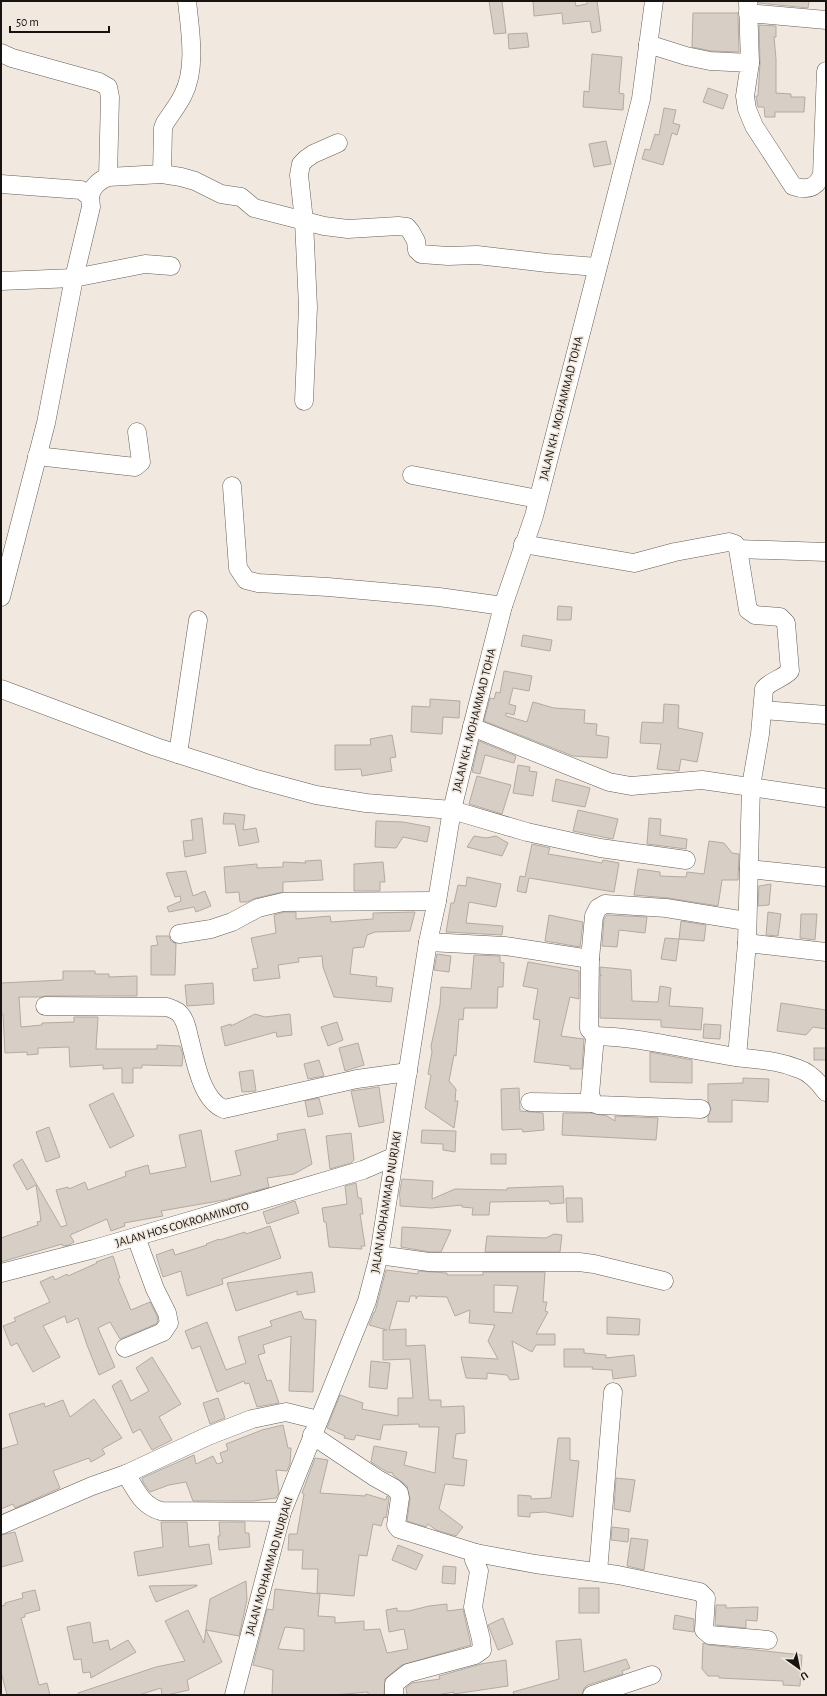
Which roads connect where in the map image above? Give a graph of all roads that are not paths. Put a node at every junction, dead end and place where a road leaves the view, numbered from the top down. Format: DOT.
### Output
graph roads {
  1 [pos="187,1"];
  2 [pos="654,1"];
  3 [pos="748,7"];
  4 [pos="826,20"];
  5 [pos="648,44"];
  6 [pos="1,53"];
  7 [pos="750,63"];
  8 [pos="826,71"];
  9 [pos="338,143"];
  10 [pos="162,174"];
  11 [pos="108,177"];
  12 [pos="1,184"];
  13 [pos="90,197"];
  14 [pos="304,221"];
  15 [pos="172,266"];
  16 [pos="597,267"];
  17 [pos="74,278"];
  18 [pos="1,281"];
  19 [pos="304,401"];
  20 [pos="137,432"];
  21 [pos="37,456"];
  22 [pos="412,475"];
  23 [pos="232,486"];
  24 [pos="538,499"];
  25 [pos="524,544"];
  26 [pos="738,549"];
  27 [pos="826,552"];
  28 [pos="1,597"];
  29 [pos="503,606"];
  30 [pos="198,620"];
  31 [pos="1,689"];
  32 [pos="763,700"];
  33 [pos="826,716"];
  34 [pos="472,727"];
  35 [pos="178,754"];
  36 [pos="751,786"];
  37 [pos="826,798"];
  38 [pos="452,810"];
  39 [pos="686,860"];
  40 [pos="749,869"];
  41 [pos="826,877"];
  42 [pos="437,901"];
  43 [pos="746,921"];
  44 [pos="179,934"];
  45 [pos="428,942"];
  46 [pos="746,943"];
  47 [pos="826,952"];
  48 [pos="590,959"];
  49 [pos="45,1006"];
  50 [pos="595,1036"];
  51 [pos="737,1057"];
  52 [pos="408,1072"];
  53 [pos="826,1092"];
  54 [pos="530,1102"];
  55 [pos="593,1103"];
  56 [pos="701,1109"];
  57 [pos="393,1157"];
  58 [pos="363,1170"];
  59 [pos="389,1185"];
  60 [pos="136,1237"];
  61 [pos="379,1255"];
  62 [pos="1,1273"];
  63 [pos="664,1281"];
  64 [pos="124,1348"];
  65 [pos="613,1392"];
  66 [pos="315,1427"];
  67 [pos="126,1474"];
  68 [pos="282,1512"];
  69 [pos="1,1525"];
  70 [pos="475,1556"];
  71 [pos="598,1572"];
  72 [pos="768,1640"];
  73 [pos="652,1675"];
  74 [pos="234,1695"];
  75 [pos="394,1695"];
  76 [pos="592,1695"];
  1 -- 10 [label="street"];
  2 -- 5 [label="street, JALAN KH. MOHAMMAD TOHA"];
  3 -- 4 [label="street"];
  3 -- 7 [label="street"];
  5 -- 7 [label="street"];
  5 -- 16 [label="street, JALAN KH. MOHAMMAD TOHA"];
  6 -- 11 [label="street"];
  7 -- 8 [label="street"];
  9 -- 14 [label="street"];
  10 -- 11 [label="street"];
  10 -- 14 [label="street"];
  11 -- 13 [label="street"];
  12 -- 13 [label="street"];
  13 -- 17 [label="street"];
  14 -- 16 [label="street"];
  14 -- 19 [label="street"];
  15 -- 17 [label="street"];
  16 -- 24 [label="street, JALAN KH. MOHAMMAD TOHA"];
  17 -- 18 [label="street"];
  17 -- 21 [label="street"];
  20 -- 21 [label="street"];
  21 -- 28 [label="street"];
  22 -- 24 [label="street"];
  23 -- 29 [label="street"];
  24 -- 25 [label="street, JALAN KH. MOHAMMAD TOHA"];
  25 -- 26 [label="street"];
  25 -- 29 [label="street, JALAN KH. MOHAMMAD TOHA"];
  26 -- 27 [label="street"];
  26 -- 32 [label="street"];
  29 -- 34 [label="street, JALAN KH. MOHAMMAD TOHA"];
  30 -- 35 [label="street"];
  31 -- 35 [label="street"];
  32 -- 33 [label="street"];
  32 -- 36 [label="street"];
  34 -- 36 [label="street"];
  34 -- 38 [label="street, JALAN KH. MOHAMMAD TOHA"];
  35 -- 38 [label="street"];
  36 -- 37 [label="street"];
  36 -- 40 [label="street"];
  38 -- 39 [label="street"];
  38 -- 42 [label="street, JALAN MOHAMMAD NURJAKI"];
  40 -- 41 [label="street"];
  40 -- 43 [label="street"];
  42 -- 44 [label="street"];
  42 -- 45 [label="street, JALAN MOHAMMAD NURJAKI"];
  43 -- 46 [label="street"];
  43 -- 48 [label="street"];
  45 -- 48 [label="street"];
  45 -- 52 [label="street, JALAN MOHAMMAD NURJAKI"];
  46 -- 47 [label="street"];
  46 -- 51 [label="street"];
  48 -- 50 [label="street"];
  49 -- 52 [label="street"];
  50 -- 51 [label="street"];
  50 -- 55 [label="street"];
  51 -- 53 [label="street"];
  52 -- 57 [label="street, JALAN MOHAMMAD NURJAKI"];
  54 -- 55 [label="street"];
  55 -- 56 [label="street"];
  57 -- 58 [label="street, JALAN HOS COKROAMINOTO"];
  57 -- 59 [label="street, JALAN MOHAMMAD NURJAKI"];
  58 -- 59 [label="street"];
  58 -- 60 [label="street, JALAN HOS COKROAMINOTO"];
  59 -- 61 [label="street, JALAN MOHAMMAD NURJAKI"];
  60 -- 62 [label="street, JALAN HOS COKROAMINOTO"];
  60 -- 64 [label="street"];
  61 -- 63 [label="street"];
  61 -- 66 [label="street, JALAN MOHAMMAD NURJAKI"];
  65 -- 71 [label="street"];
  66 -- 67 [label="street"];
  66 -- 68 [label="street, JALAN MOHAMMAD NURJAKI"];
  66 -- 70 [label="street"];
  67 -- 68 [label="street"];
  67 -- 69 [label="street"];
  68 -- 74 [label="street, JALAN MOHAMMAD NURJAKI"];
  70 -- 71 [label="street"];
  70 -- 75 [label="street"];
  71 -- 72 [label="street"];
  73 -- 76 [label="street"];
}
